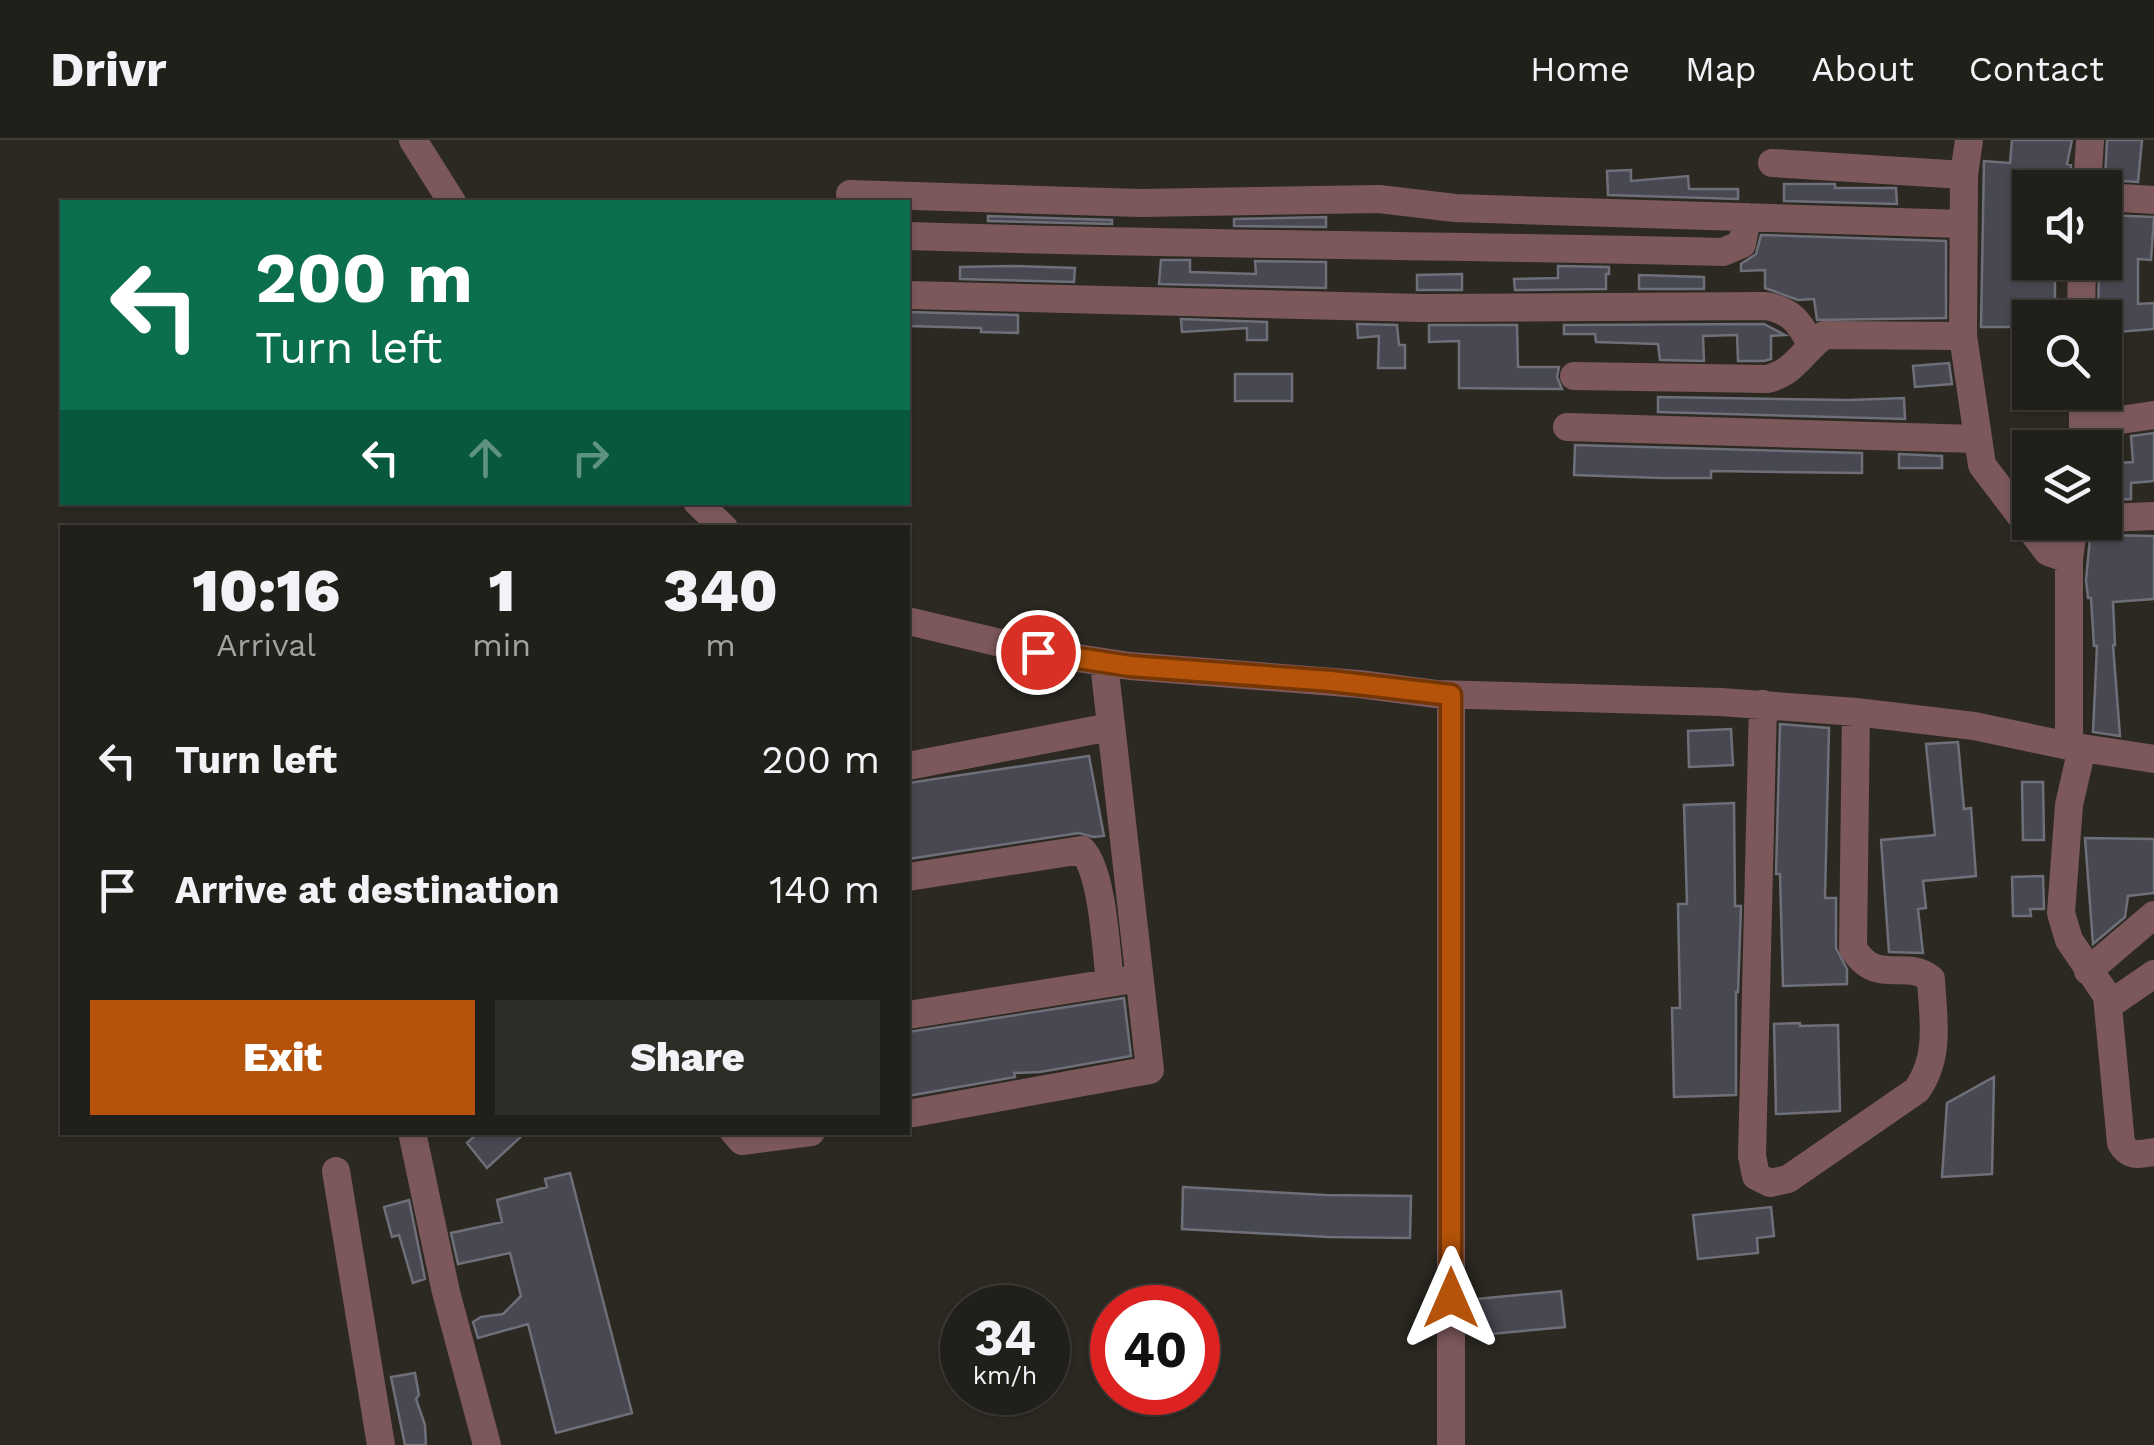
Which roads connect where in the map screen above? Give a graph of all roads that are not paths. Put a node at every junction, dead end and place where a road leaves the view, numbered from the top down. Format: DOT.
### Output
graph roads {
  1 [pos="414,140"];
  2 [pos="1969,140"];
  3 [pos="2090,140"];
  4 [pos="1772,163"];
  5 [pos="2088,170"];
  6 [pos="1964,175"];
  7 [pos="850,194"];
  8 [pos="2122,198"];
  9 [pos="451,200"];
  10 [pos="2154,200"];
  11 [pos="1747,217"];
  12 [pos="1963,224"];
  13 [pos="910,236"];
  14 [pos="910,295"];
  15 [pos="1963,336"];
  16 [pos="1812,344"];
  17 [pos="1574,376"];
  18 [pos="2154,416"];
  19 [pos="1567,427"];
  20 [pos="2105,430"];
  21 [pos="1978,438"];
  22 [pos="701,505"];
  23 [pos="2154,516"];
  24 [pos="2122,517"];
  25 [pos="721,525"];
  26 [pos="2071,540"];
  27 [pos="2068,559"];
  28 [pos="910,621"];
  29 [pos="1104,663"];
  30 [pos="1451,695"];
  31 [pos="1762,704"];
  32 [pos="1856,712"];
  33 [pos="1110,727"];
  34 [pos="2076,747"];
  35 [pos="2154,759"];
  36 [pos="910,766"];
  37 [pos="910,877"];
  38 [pos="2154,915"];
  39 [pos="2088,971"];
  40 [pos="2154,974"];
  41 [pos="1141,978"];
  42 [pos="1110,982"];
  43 [pos="2109,1005"];
  44 [pos="910,1015"];
  45 [pos="910,1114"];
  46 [pos="413,1135"];
  47 [pos="737,1135"];
  48 [pos="788,1135"];
  49 [pos="2154,1152"];
  50 [pos="336,1171"];
  51 [pos="381,1445"];
  52 [pos="487,1445"];
  53 [pos="1451,1445"];
  1 -- 9 [label="street"];
  2 -- 6 [label="street"];
  3 -- 5 [label="street"];
  4 -- 6 [label="street"];
  6 -- 12 [label="street"];
  7 -- 11 [label="street"];
  8 -- 10 [label="street"];
  11 -- 12 [label="street"];
  11 -- 13 [label="street"];
  12 -- 15 [label="street"];
  14 -- 16 [label="street"];
  15 -- 16 [label="street"];
  15 -- 21 [label="street"];
  16 -- 17 [label="street"];
  18 -- 20 [label="street"];
  19 -- 21 [label="street"];
  21 -- 27 [label="street"];
  22 -- 25 [label="street"];
  23 -- 24 [label="street"];
  26 -- 27 [label="street"];
  27 -- 34 [label="street"];
  28 -- 29 [label="street"];
  29 -- 30 [label="street"];
  29 -- 33 [label="street"];
  30 -- 31 [label="street"];
  30 -- 53 [label="street"];
  31 -- 32 [label="street"];
  31 -- 32 [label="street"];
  32 -- 34 [label="street"];
  33 -- 36 [label="street"];
  33 -- 41 [label="street"];
  34 -- 35 [label="street"];
  34 -- 39 [label="street"];
  37 -- 42 [label="street"];
  38 -- 39 [label="street"];
  39 -- 43 [label="street"];
  40 -- 43 [label="street"];
  41 -- 42 [label="street"];
  41 -- 45 [label="street"];
  42 -- 44 [label="street"];
  43 -- 49 [label="street"];
  46 -- 52 [label="street"];
  47 -- 48 [label="street"];
  50 -- 51 [label="street"];
}
